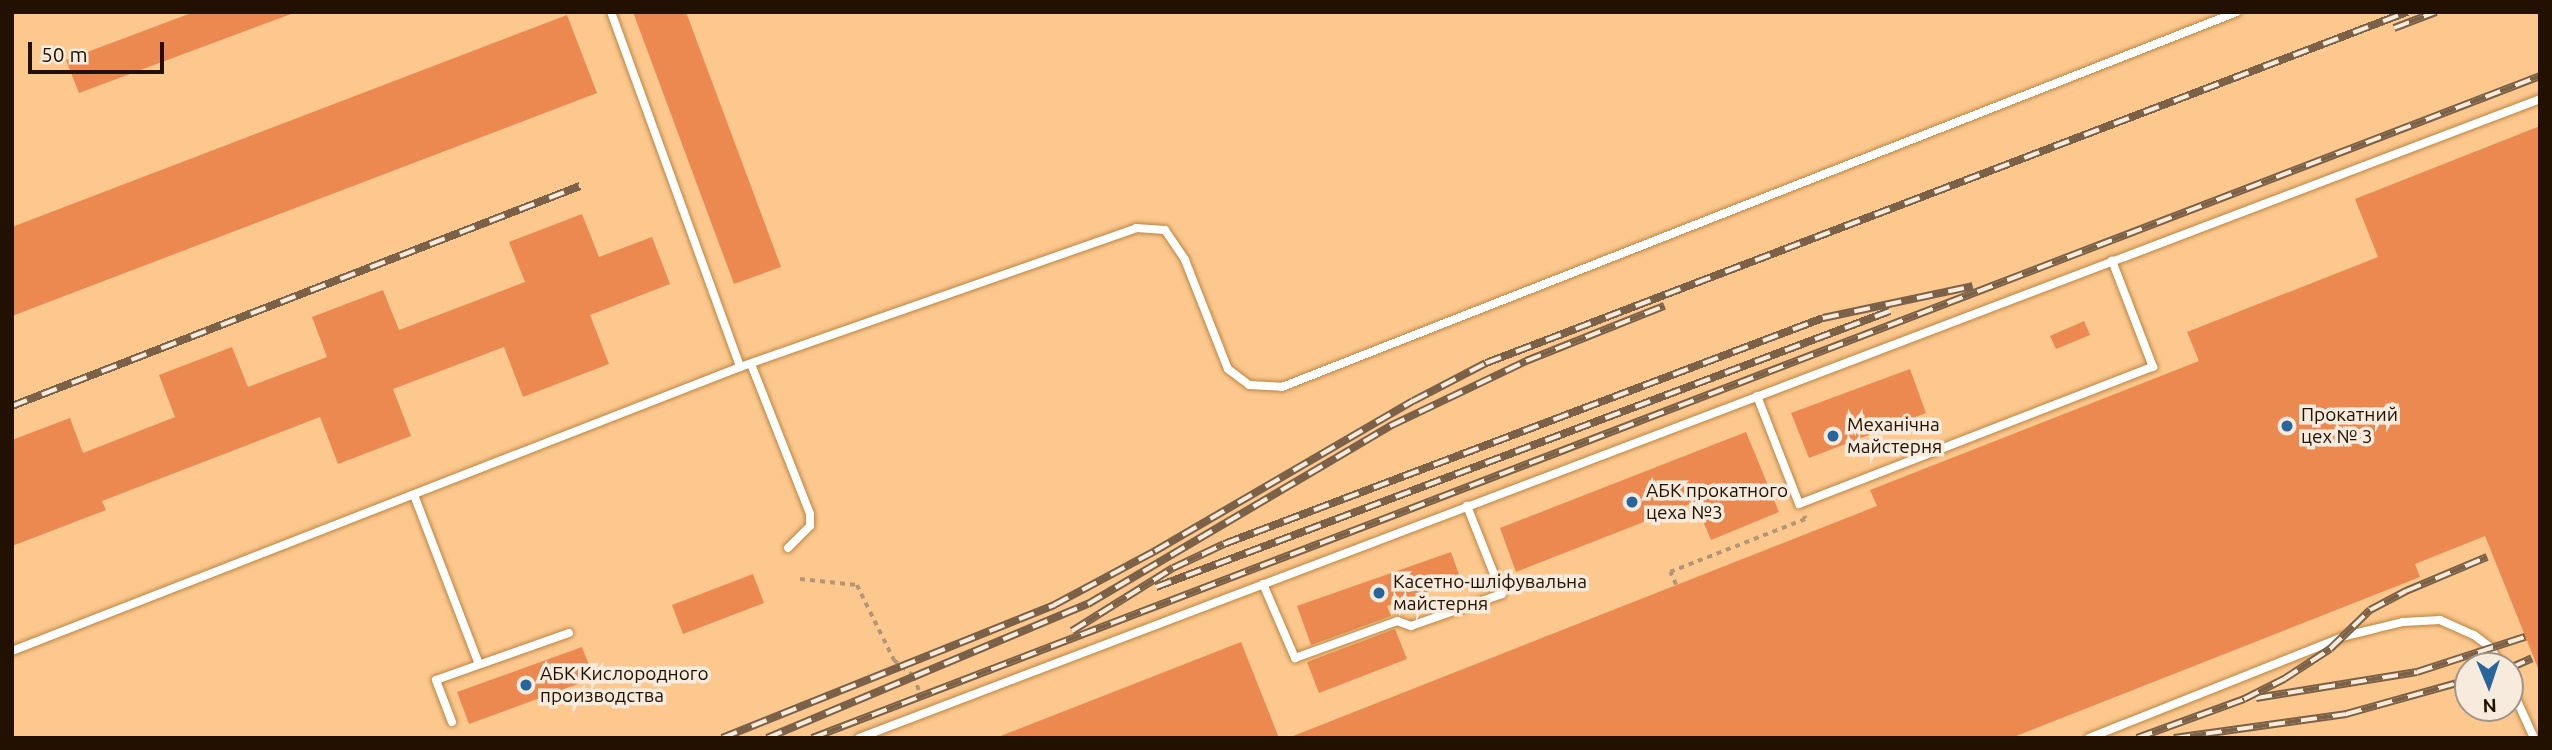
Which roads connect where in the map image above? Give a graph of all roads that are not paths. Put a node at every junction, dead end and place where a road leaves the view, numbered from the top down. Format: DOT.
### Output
graph roads {
  1 [pos="611,12"];
  2 [pos="2237,12"];
  3 [pos="2540,99"];
  4 [pos="2112,261"];
  5 [pos="751,364"];
  6 [pos="740,368"];
  7 [pos="1757,396"];
  8 [pos="414,495"];
  9 [pos="1467,506"];
  10 [pos="788,548"];
  11 [pos="1263,583"];
  12 [pos="569,633"];
  13 [pos="12,651"];
  14 [pos="2493,652"];
  15 [pos="479,664"];
  16 [pos="2524,716"];
  17 [pos="452,722"];
  18 [pos="859,738"];
  19 [pos="2089,738"];
  20 [pos="2534,738"];
  1 -- 6 [label="lane"];
  2 -- 5 [label="lane"];
  3 -- 4 [label="lane"];
  4 -- 7 [label="lane"];
  4 -- 7 [label="lane"];
  5 -- 6 [label="lane"];
  5 -- 10 [label="lane"];
  6 -- 8 [label="lane"];
  7 -- 9 [label="lane"];
  8 -- 13 [label="lane"];
  8 -- 15 [label="lane"];
  9 -- 11 [label="lane"];
  9 -- 11 [label="lane"];
  11 -- 18 [label="lane"];
  12 -- 15 [label="lane"];
  14 -- 19 [label="lane"];
  15 -- 17 [label="lane"];
  16 -- 20 [label="lane"];
}
